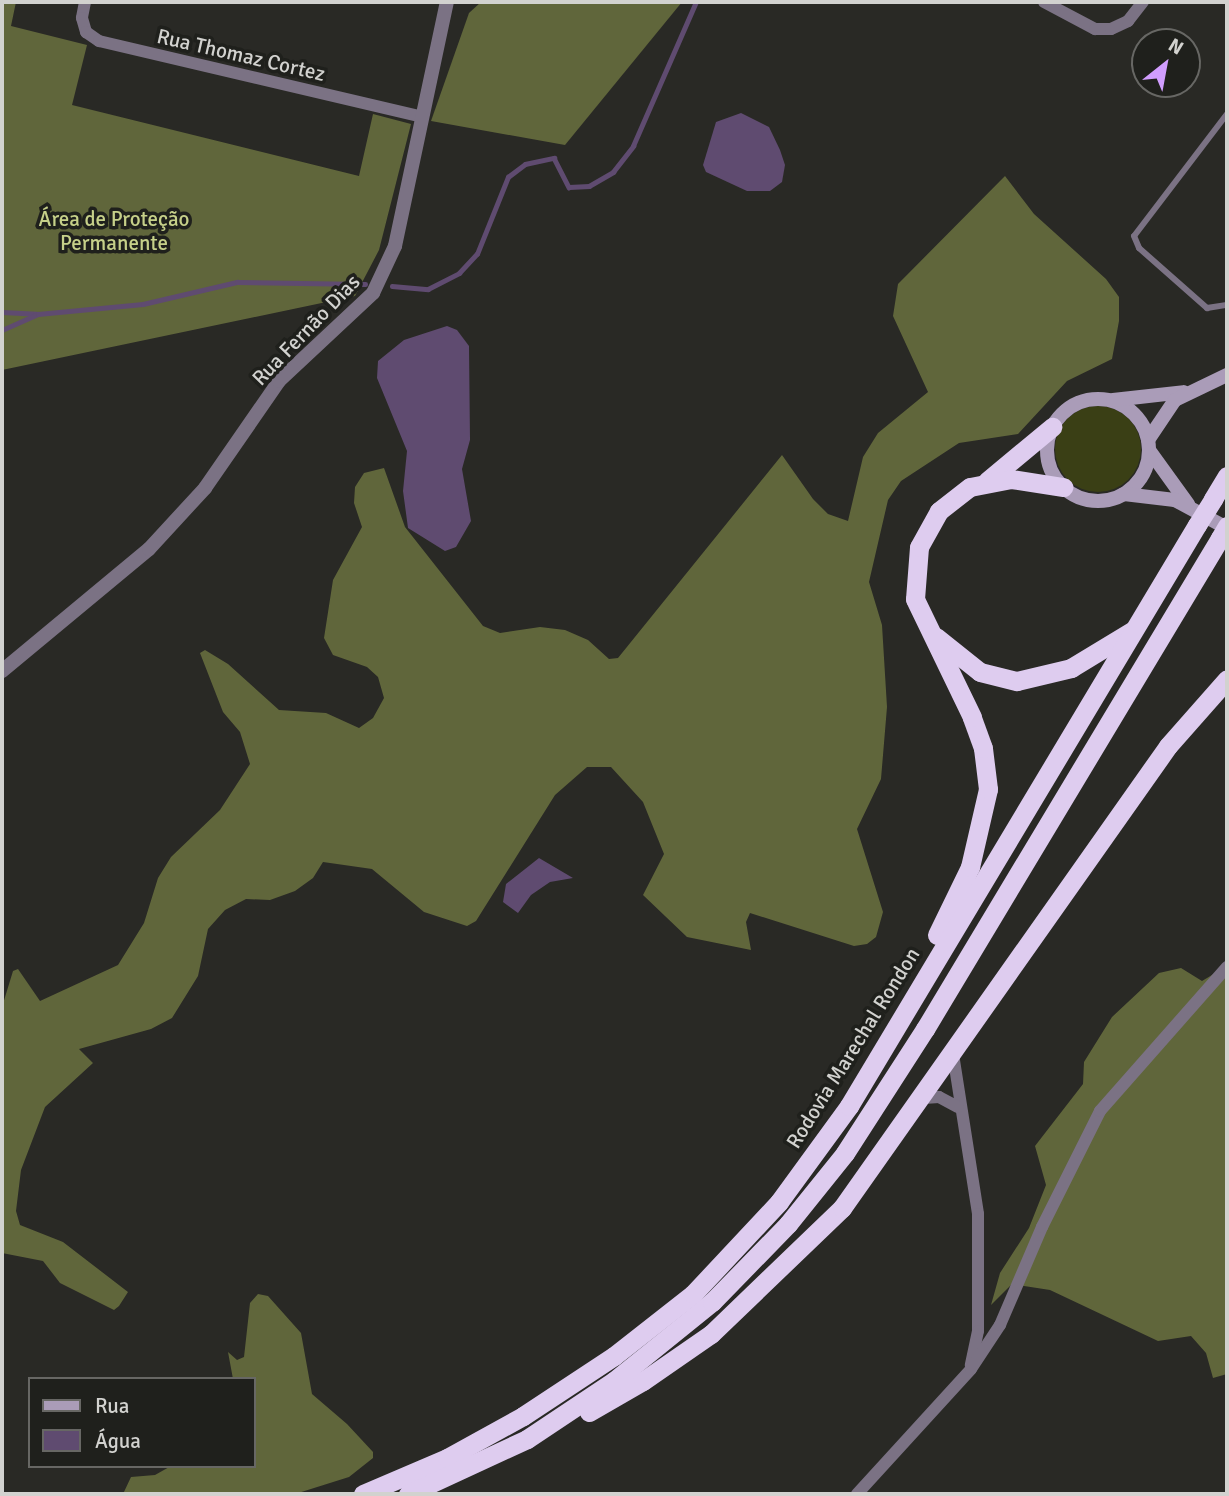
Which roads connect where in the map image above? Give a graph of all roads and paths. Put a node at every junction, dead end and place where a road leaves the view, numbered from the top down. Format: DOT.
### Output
graph roads {
  1 [pos="85,2"];
  2 [pos="447,2"];
  3 [pos="1044,2"];
  4 [pos="1143,2"];
  5 [pos="1227,114"];
  6 [pos="420,116"];
  7 [pos="1227,305"];
  8 [pos="1227,375"];
  9 [pos="1188,391"];
  10 [pos="1108,400"];
  11 [pos="1052,427"];
  12 [pos="1148,445"];
  13 [pos="1227,476"];
  14 [pos="986,481"];
  15 [pos="1063,487"];
  16 [pos="1124,494"];
  17 [pos="1189,505"];
  18 [pos="1225,531"];
  19 [pos="1141,624"];
  20 [pos="923,625"];
  21 [pos="2,671"];
  22 [pos="1227,679"];
  23 [pos="1227,967"];
  24 [pos="892,1031"];
  25 [pos="953,1055"];
  26 [pos="924,1098"];
  27 [pos="958,1107"];
  28 [pos="971,1369"];
  29 [pos="527,1439"];
  30 [pos="363,1494"];
  31 [pos="408,1494"];
  32 [pos="857,1494"];
  1 -- 6 [label="street, Rua Thomaz Cortez"];
  2 -- 6 [label="street, Rua Fernão Dias"];
  3 -- 4 [label="street"];
  5 -- 7 [label="lane"];
  6 -- 21 [label="street, Rua Fernão Dias"];
  8 -- 9 [label="main road"];
  9 -- 10 [label="main road"];
  9 -- 12 [label="main road"];
  10 -- 11 [label="main road"];
  10 -- 12 [label="main road"];
  11 -- 14 [label="highway"];
  11 -- 15 [label="main road"];
  12 -- 16 [label="main road"];
  12 -- 17 [label="main road"];
  13 -- 19 [label="highway, Rodovia Marechal Rondon, bridge"];
  14 -- 15 [label="highway"];
  14 -- 20 [label="highway"];
  15 -- 16 [label="main road"];
  16 -- 17 [label="main road"];
  17 -- 18 [label="main road"];
  18 -- 29 [label="highway"];
  19 -- 20 [label="highway"];
  19 -- 24 [label="highway, Rodovia Marechal Rondon"];
  20 -- 24 [label="highway"];
  22 -- 25 [label="highway"];
  23 -- 28 [label="street"];
  24 -- 30 [label="highway, Rodovia Marechal Rondon"];
  25 -- 26 [label="highway"];
  25 -- 27 [label="street"];
  26 -- 27 [label="street"];
  26 -- 29 [label="highway"];
  27 -- 28 [label="street"];
  28 -- 32 [label="street"];
  29 -- 31 [label="highway"];
}
